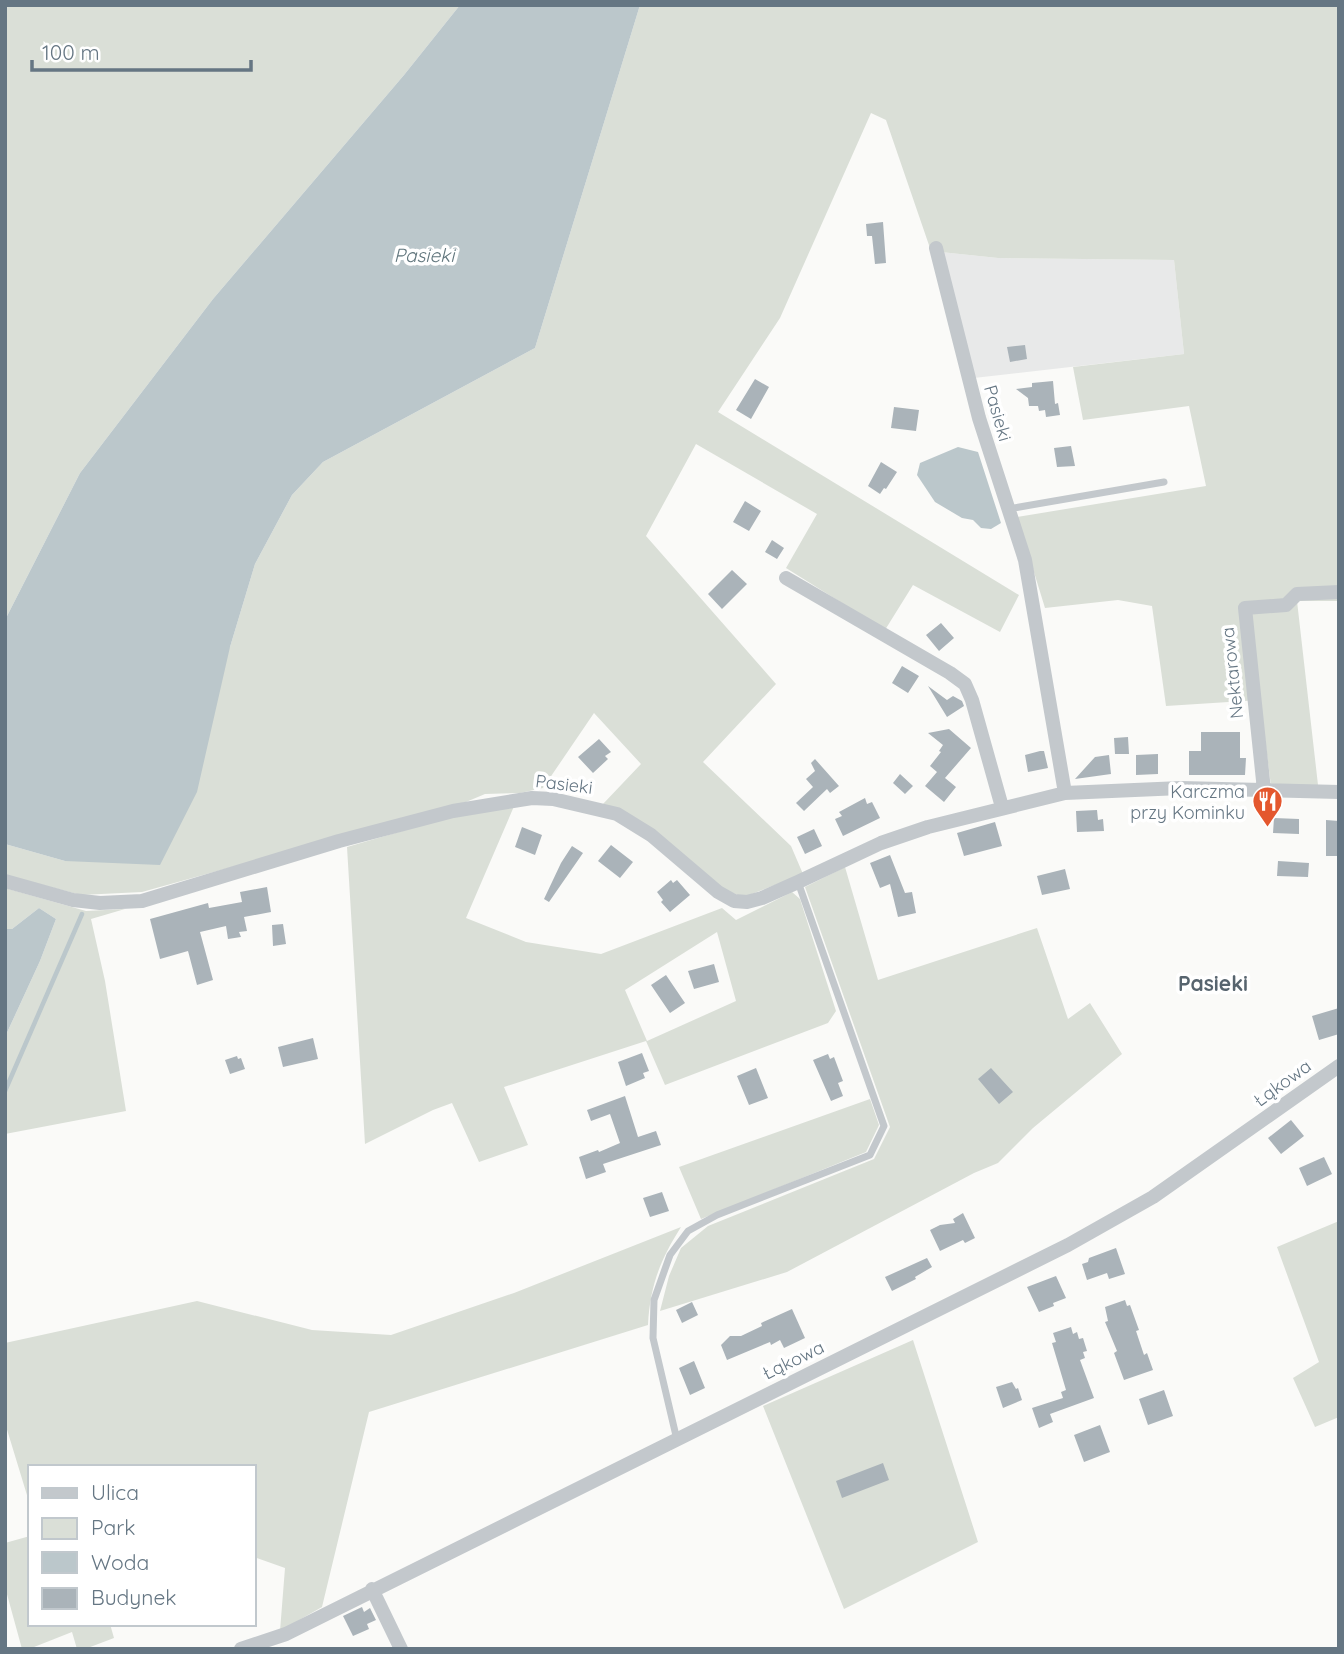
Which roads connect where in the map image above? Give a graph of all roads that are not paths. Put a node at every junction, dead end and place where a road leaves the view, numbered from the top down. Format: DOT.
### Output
graph roads {
  1 [pos="936,248"];
  2 [pos="1164,482"];
  3 [pos="1008,509"];
  4 [pos="786,578"];
  5 [pos="1339,592"];
  6 [pos="1264,790"];
  7 [pos="1339,792"];
  8 [pos="1065,793"];
  9 [pos="1002,807"];
  10 [pos="5,881"];
  11 [pos="798,883"];
  12 [pos="1339,1066"];
  13 [pos="677,1440"];
  14 [pos="372,1589"];
  15 [pos="242,1649"];
  16 [pos="401,1649"];
  1 -- 3 [label="street, Pasieki"];
  2 -- 3 [label="lane"];
  3 -- 8 [label="street, Pasieki"];
  4 -- 9 [label="street"];
  5 -- 6 [label="street, Nektarowa"];
  6 -- 7 [label="street, Pasieki"];
  6 -- 8 [label="street, Pasieki"];
  8 -- 9 [label="street, Pasieki"];
  9 -- 11 [label="street, Pasieki"];
  10 -- 11 [label="street, Pasieki"];
  11 -- 13 [label="lane"];
  12 -- 13 [label="street, Łąkowa"];
  13 -- 14 [label="street, Łąkowa"];
  14 -- 15 [label="street, Łąkowa"];
  14 -- 16 [label="street"];
}
